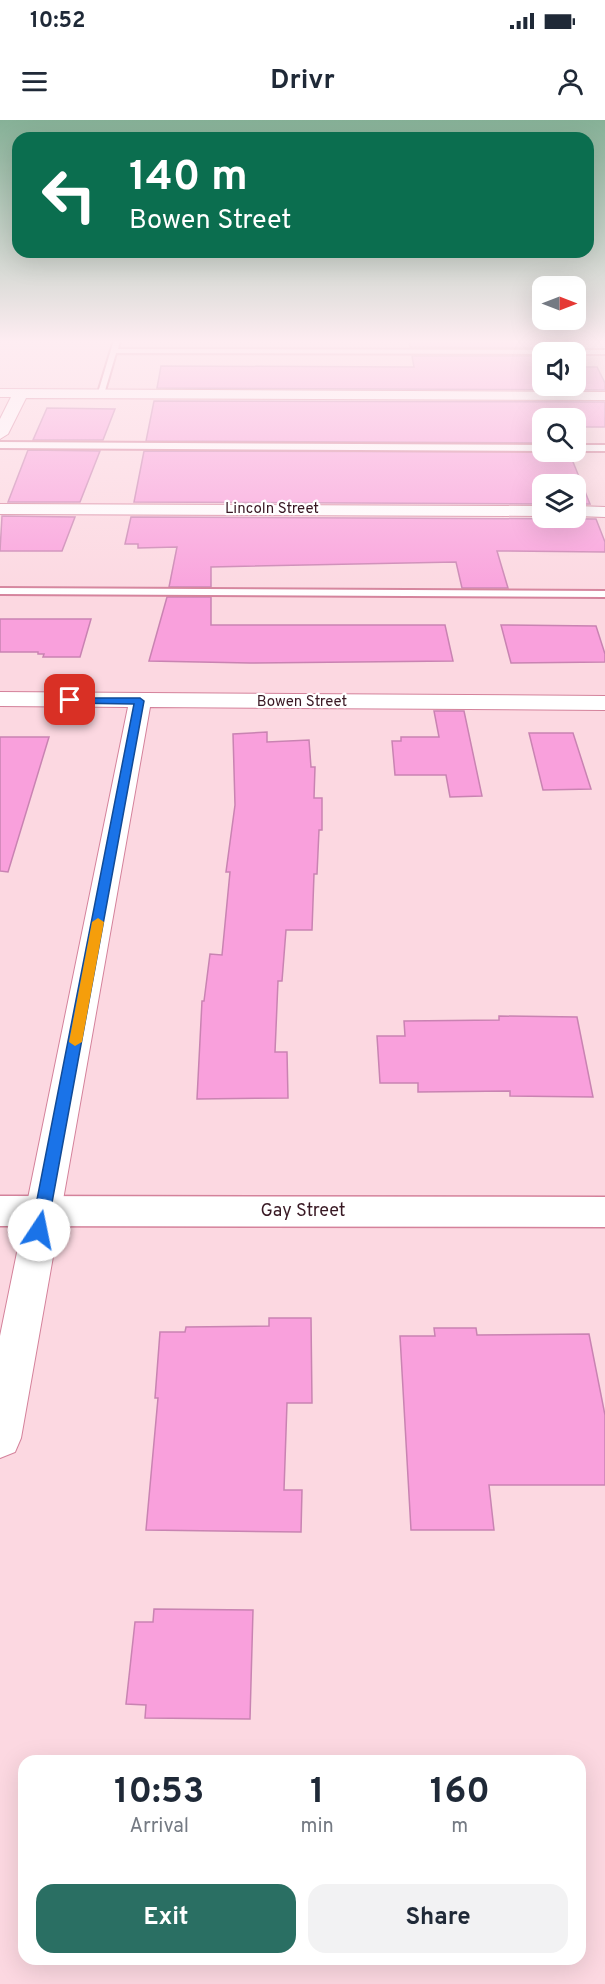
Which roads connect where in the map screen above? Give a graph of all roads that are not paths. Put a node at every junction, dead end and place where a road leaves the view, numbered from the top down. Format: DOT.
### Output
graph roads {
  1 [pos="0,445"];
  2 [pos="532,448"];
  3 [pos="586,448"];
  4 [pos="605,448"];
  5 [pos="0,509"];
  6 [pos="532,511"];
  7 [pos="586,511"];
  8 [pos="605,512"];
  9 [pos="0,591"];
  10 [pos="605,594"];
  11 [pos="0,699"];
  12 [pos="140,701"];
  13 [pos="605,703"];
  14 [pos="0,1211"];
  15 [pos="43,1211"];
  16 [pos="605,1212"];
  17 [pos="0,1438"];
  1 -- 2 [label="lane"];
  3 -- 4 [label="lane"];
  5 -- 6 [label="street, Lincoln Street"];
  7 -- 8 [label="street"];
  9 -- 10 [label="lane"];
  11 -- 12 [label="street, Bowen Street"];
  12 -- 13 [label="street, Bowen Street"];
  12 -- 15 [label="street"];
  14 -- 15 [label="street, Gay Street"];
  15 -- 16 [label="street, Gay Street"];
  15 -- 17 [label="street"];
}
